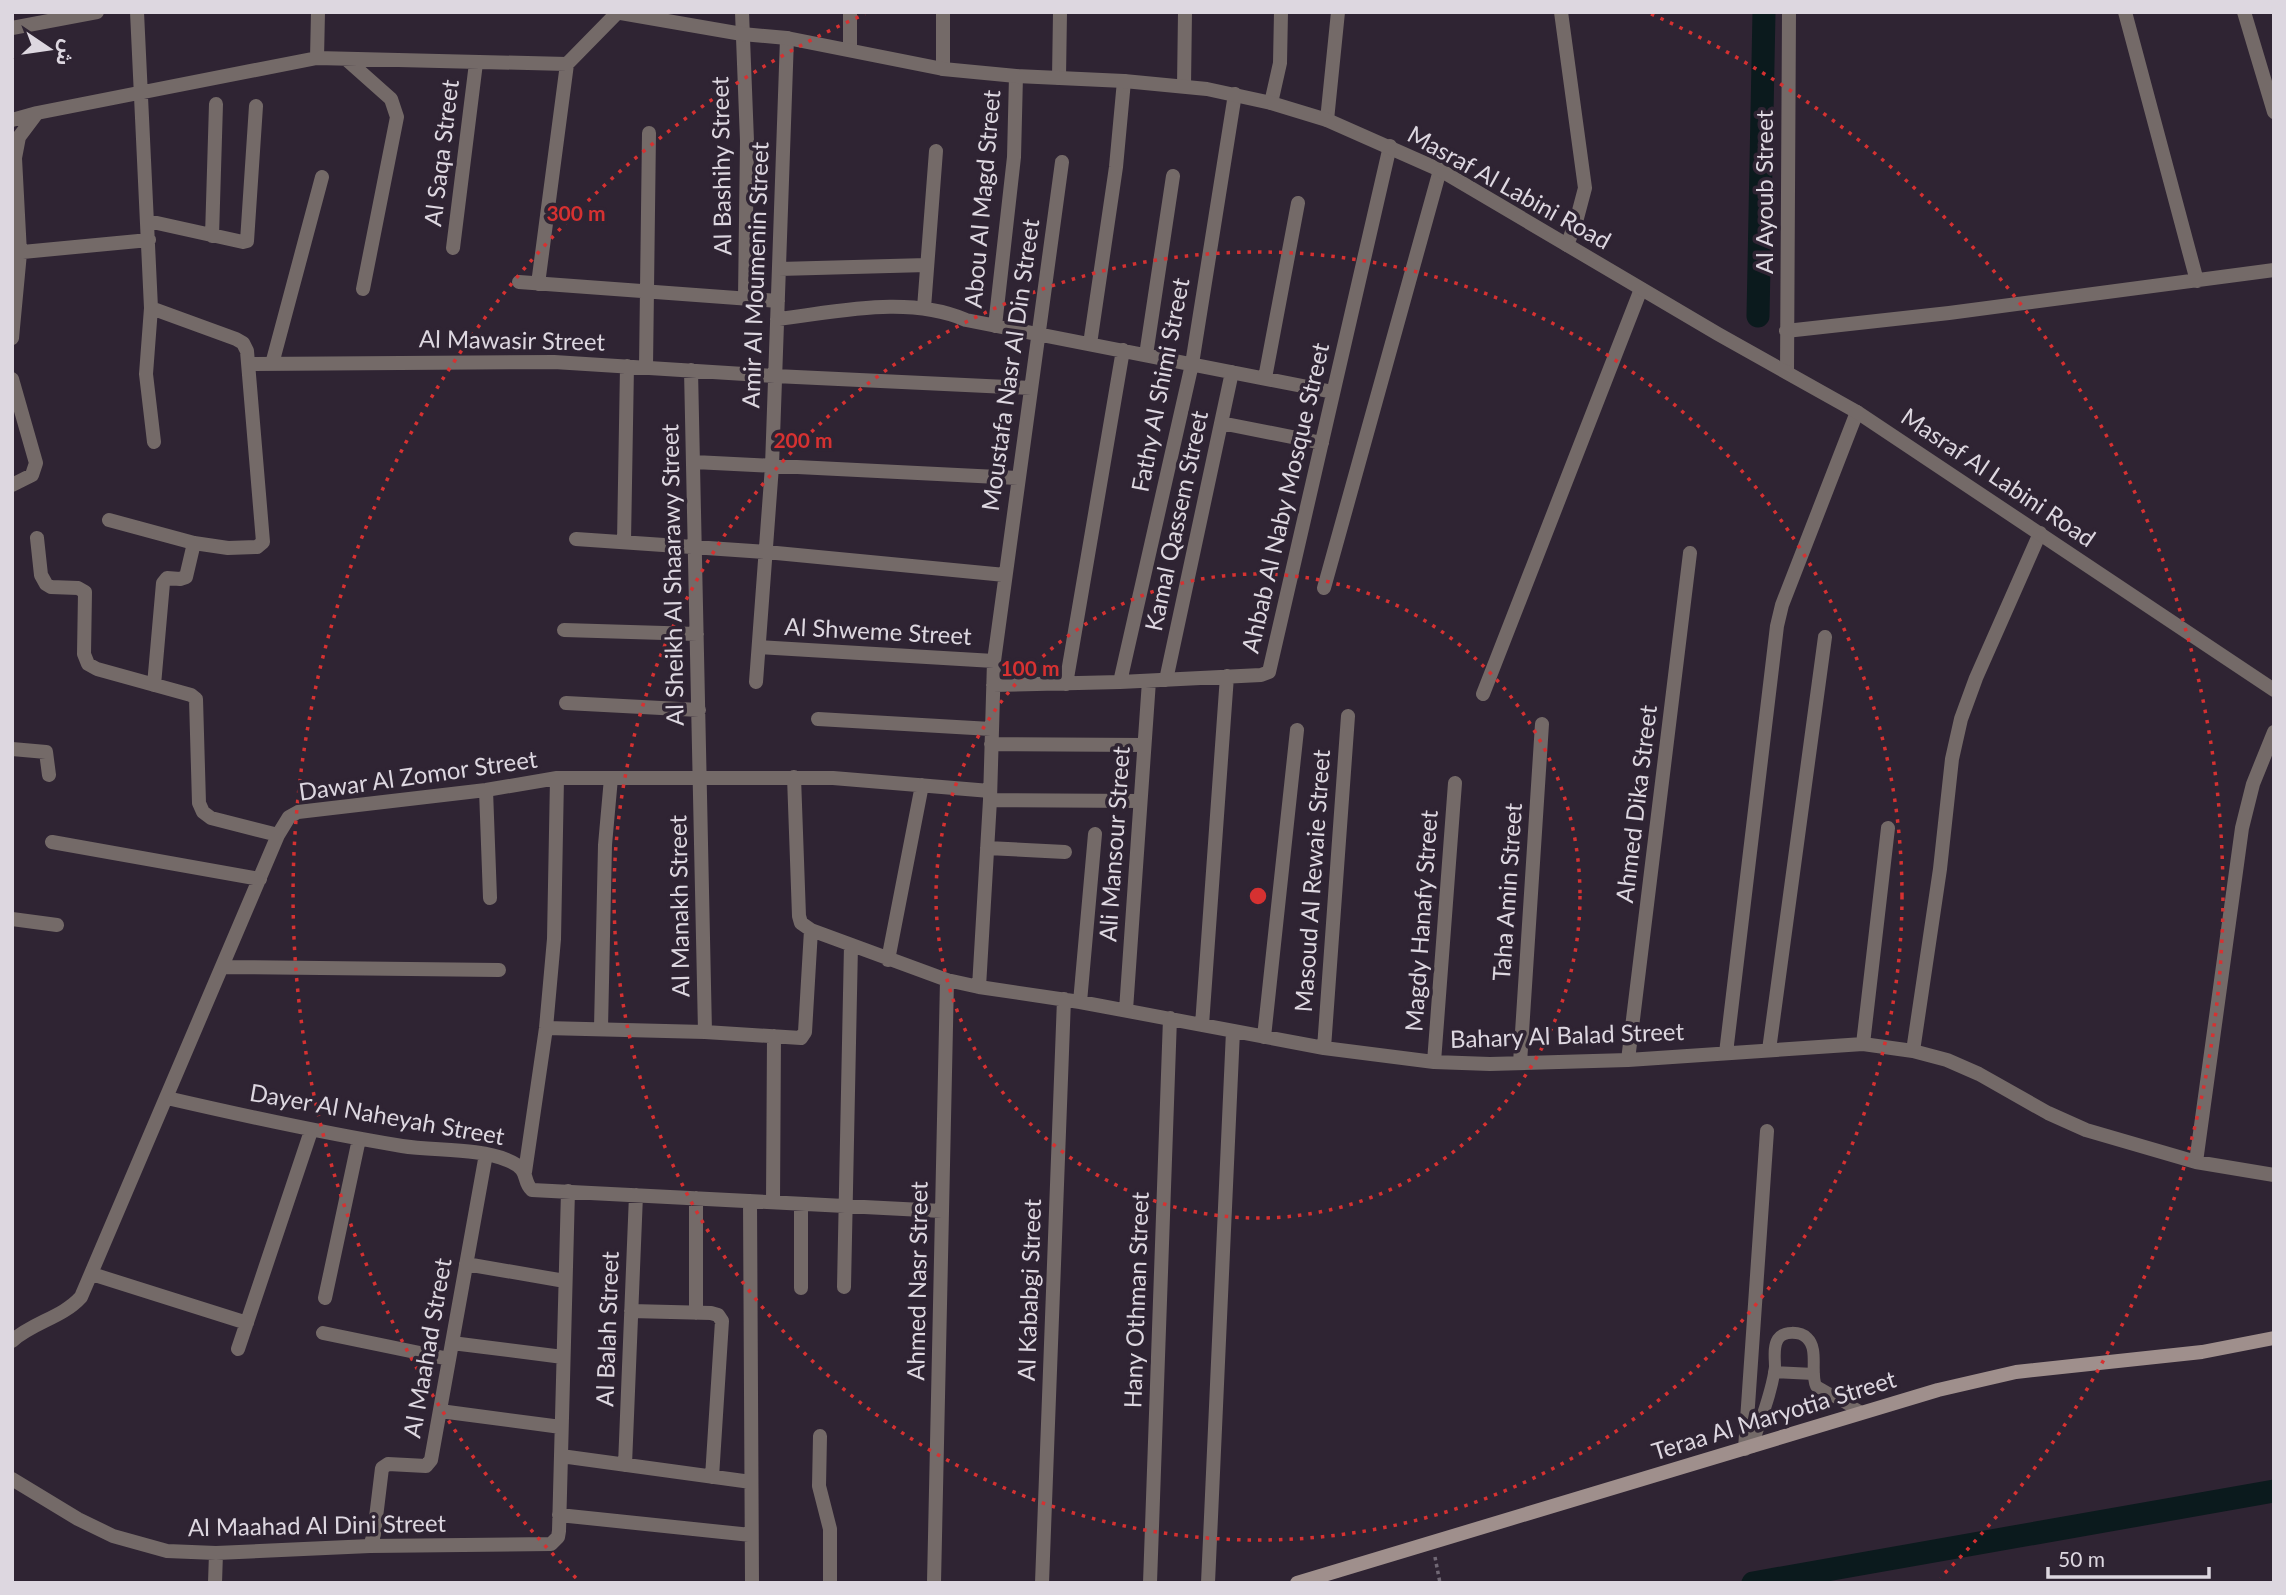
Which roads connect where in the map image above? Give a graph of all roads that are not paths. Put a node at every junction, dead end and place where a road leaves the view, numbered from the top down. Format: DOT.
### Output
graph roads {
  1 [pos="97,12"];
  2 [pos="137,12"];
  3 [pos="318,12"];
  4 [pos="617,12"];
  5 [pos="742,12"];
  6 [pos="850,12"];
  7 [pos="943,12"];
  8 [pos="1060,12"];
  9 [pos="1185,12"];
  10 [pos="1281,12"];
  11 [pos="1338,12"];
  12 [pos="1561,12"];
  13 [pos="1789,12"];
  14 [pos="2125,12"];
  15 [pos="2244,12"];
  16 [pos="12,29"];
  17 [pos="742,34"];
  18 [pos="787,38"];
  19 [pos="850,49"];
  20 [pos="317,58"];
  21 [pos="346,59"];
  22 [pos="476,63"];
  23 [pos="567,64"];
  24 [pos="943,69"];
  25 [pos="1016,76"];
  26 [pos="1059,78"];
  27 [pos="1124,81"];
  28 [pos="1184,86"];
  29 [pos="141,92"];
  30 [pos="1235,94"];
  31 [pos="1271,103"];
  32 [pos="216,104"];
  33 [pos="256,106"];
  34 [pos="2274,112"];
  35 [pos="37,113"];
  36 [pos="12,120"];
  37 [pos="1327,120"];
  38 [pos="649,133"];
  39 [pos="1390,146"];
  40 [pos="936,151"];
  41 [pos="1062,162"];
  42 [pos="1440,170"];
  43 [pos="1173,176"];
  44 [pos="322,177"];
  45 [pos="1298,203"];
  46 [pos="148,221"];
  47 [pos="212,236"];
  48 [pos="149,240"];
  49 [pos="1567,245"];
  50 [pos="453,248"];
  51 [pos="16,253"];
  52 [pos="927,265"];
  53 [pos="779,269"];
  54 [pos="2274,270"];
  55 [pos="2197,281"];
  56 [pos="519,282"];
  57 [pos="538,284"];
  58 [pos="363,289"];
  59 [pos="1641,289"];
  60 [pos="647,292"];
  61 [pos="745,298"];
  62 [pos="778,300"];
  63 [pos="151,308"];
  64 [pos="924,309"];
  65 [pos="777,318"];
  66 [pos="995,326"];
  67 [pos="1786,331"];
  68 [pos="1038,334"];
  69 [pos="12,338"];
  70 [pos="1090,344"];
  71 [pos="1123,350"];
  72 [pos="1146,355"];
  73 [pos="248,364"];
  74 [pos="272,364"];
  75 [pos="1192,364"];
  76 [pos="627,366"];
  77 [pos="646,367"];
  78 [pos="691,370"];
  79 [pos="1232,372"];
  80 [pos="1787,372"];
  81 [pos="775,376"];
  82 [pos="1265,378"];
  83 [pos="12,379"];
  84 [pos="1031,388"];
  85 [pos="1333,392"];
  86 [pos="1857,412"];
  87 [pos="1221,423"];
  88 [pos="154,442"];
  89 [pos="1322,443"];
  90 [pos="694,462"];
  91 [pos="772,466"];
  92 [pos="1018,478"];
  93 [pos="12,485"];
  94 [pos="109,520"];
  95 [pos="2040,533"];
  96 [pos="37,538"];
  97 [pos="576,539"];
  98 [pos="624,542"];
  99 [pos="194,543"];
  100 [pos="695,547"];
  101 [pos="766,552"];
  102 [pos="1690,553"];
  103 [pos="1005,575"];
  104 [pos="1324,588"];
  105 [pos="564,630"];
  106 [pos="697,634"];
  107 [pos="1825,637"];
  108 [pos="759,648"];
  109 [pos="994,661"];
  110 [pos="1227,676"];
  111 [pos="1166,680"];
  112 [pos="1149,681"];
  113 [pos="756,682"];
  114 [pos="1120,682"];
  115 [pos="1066,684"];
  116 [pos="154,685"];
  117 [pos="993,685"];
  118 [pos="2274,690"];
  119 [pos="1483,694"];
  120 [pos="566,703"];
  121 [pos="699,710"];
  122 [pos="1348,716"];
  123 [pos="818,719"];
  124 [pos="1542,724"];
  125 [pos="991,729"];
  126 [pos="1297,730"];
  127 [pos="2274,732"];
  128 [pos="991,744"];
  129 [pos="1144,745"];
  130 [pos="12,749"];
  131 [pos="49,775"];
  132 [pos="794,777"];
  133 [pos="556,778"];
  134 [pos="611,778"];
  135 [pos="700,780"];
  136 [pos="1455,783"];
  137 [pos="922,785"];
  138 [pos="486,790"];
  139 [pos="990,796"];
  140 [pos="1140,801"];
  141 [pos="1888,828"];
  142 [pos="1095,834"];
  143 [pos="278,835"];
  144 [pos="52,842"];
  145 [pos="987,849"];
  146 [pos="1065,852"];
  147 [pos="260,878"];
  148 [pos="490,898"];
  149 [pos="12,919"];
  150 [pos="57,925"];
  151 [pos="811,930"];
  152 [pos="851,946"];
  153 [pos="888,960"];
  154 [pos="223,967"];
  155 [pos="499,970"];
  156 [pos="947,980"];
  157 [pos="979,987"];
  158 [pos="1064,999"];
  159 [pos="1080,1002"];
  160 [pos="1126,1010"];
  161 [pos="1170,1018"];
  162 [pos="1202,1025"];
  163 [pos="546,1028"];
  164 [pos="601,1028"];
  165 [pos="1233,1031"];
  166 [pos="705,1032"];
  167 [pos="774,1036"];
  168 [pos="1264,1037"];
  169 [pos="1863,1044"];
  170 [pos="1324,1048"];
  171 [pos="1769,1049"];
  172 [pos="1913,1051"];
  173 [pos="1726,1052"];
  174 [pos="1628,1060"];
  175 [pos="1434,1062"];
  176 [pos="1520,1063"];
  177 [pos="167,1098"];
  178 [pos="312,1131"];
  179 [pos="1767,1131"];
  180 [pos="359,1139"];
  181 [pos="486,1154"];
  182 [pos="2196,1162"];
  183 [pos="525,1172"];
  184 [pos="2274,1175"];
  185 [pos="568,1191"];
  186 [pos="636,1195"];
  187 [pos="696,1198"];
  188 [pos="750,1201"];
  189 [pos="773,1202"];
  190 [pos="801,1204"];
  191 [pos="845,1206"];
  192 [pos="942,1211"];
  193 [pos="466,1264"];
  194 [pos="92,1274"];
  195 [pos="565,1281"];
  196 [pos="801,1287"];
  197 [pos="844,1287"];
  198 [pos="325,1298"];
  199 [pos="631,1311"];
  200 [pos="696,1313"];
  201 [pos="247,1323"];
  202 [pos="323,1333"];
  203 [pos="2274,1338"];
  204 [pos="12,1341"];
  205 [pos="452,1343"];
  206 [pos="238,1349"];
  207 [pos="563,1357"];
  208 [pos="449,1359"];
  209 [pos="1774,1372"];
  210 [pos="1814,1374"];
  211 [pos="440,1411"];
  212 [pos="1863,1413"];
  213 [pos="561,1427"];
  214 [pos="820,1436"];
  215 [pos="1749,1448"];
  216 [pos="561,1456"];
  217 [pos="625,1465"];
  218 [pos="712,1477"];
  219 [pos="12,1479"];
  220 [pos="751,1482"];
  221 [pos="559,1515"];
  222 [pos="751,1535"];
  223 [pos="370,1546"];
  224 [pos="216,1553"];
  225 [pos="215,1583"];
  226 [pos="751,1583"];
  227 [pos="830,1583"];
  228 [pos="934,1583"];
  229 [pos="1042,1583"];
  230 [pos="1150,1583"];
  231 [pos="1208,1583"];
  232 [pos="1297,1583"];
  1 -- 16 [label="street"];
  2 -- 29 [label="street"];
  3 -- 20 [label="street"];
  4 -- 17 [label="street, Masraf Al Labini Road"];
  4 -- 23 [label="street"];
  5 -- 17 [label="street, Al Bashihy Street"];
  6 -- 19 [label="street"];
  7 -- 24 [label="street"];
  8 -- 26 [label="street"];
  9 -- 28 [label="street"];
  10 -- 31 [label="street"];
  11 -- 37 [label="street"];
  12 -- 49 [label="street"];
  13 -- 67 [label="street, Al Ayoub Street"];
  14 -- 55 [label="street"];
  15 -- 34 [label="street"];
  17 -- 18 [label="street, Masraf Al Labini Road"];
  17 -- 61 [label="street, Al Bashihy Street"];
  18 -- 19 [label="street, Masraf Al Labini Road"];
  18 -- 53 [label="street, Amir Al Moumenin Street"];
  19 -- 24 [label="street, Masraf Al Labini Road"];
  20 -- 21 [label="street"];
  20 -- 29 [label="street"];
  21 -- 22 [label="street"];
  21 -- 58 [label="street"];
  22 -- 23 [label="street"];
  22 -- 50 [label="street, Al Saqa Street"];
  23 -- 57 [label="street"];
  24 -- 25 [label="street, Masraf Al Labini Road"];
  25 -- 26 [label="street, Masraf Al Labini Road"];
  25 -- 66 [label="street, Abou Al Magd Street"];
  26 -- 27 [label="street, Masraf Al Labini Road"];
  27 -- 28 [label="street, Masraf Al Labini Road"];
  27 -- 70 [label="street"];
  28 -- 30 [label="street, Masraf Al Labini Road"];
  29 -- 35 [label="street"];
  29 -- 46 [label="street"];
  30 -- 31 [label="street, Masraf Al Labini Road"];
  30 -- 75 [label="street, Fathy Al Shimi Street"];
  31 -- 37 [label="street, Masraf Al Labini Road"];
  32 -- 47 [label="street"];
  33 -- 47 [label="street"];
  35 -- 36 [label="street"];
  35 -- 51 [label="street"];
  37 -- 39 [label="street, Masraf Al Labini Road"];
  38 -- 60 [label="street"];
  39 -- 42 [label="street, Masraf Al Labini Road"];
  39 -- 85 [label="street, Ahbab Al Naby Mosque Street"];
  40 -- 52 [label="street"];
  41 -- 68 [label="street, Moustafa Nasr Al Din Street"];
  42 -- 49 [label="street, Masraf Al Labini Road"];
  42 -- 104 [label="street"];
  43 -- 72 [label="street"];
  44 -- 74 [label="street"];
  45 -- 82 [label="street"];
  46 -- 47 [label="street"];
  46 -- 48 [label="street"];
  48 -- 51 [label="street"];
  48 -- 63 [label="street"];
  49 -- 59 [label="street, Masraf Al Labini Road"];
  51 -- 69 [label="street"];
  52 -- 53 [label="street"];
  52 -- 64 [label="street"];
  53 -- 62 [label="street, Amir Al Moumenin Street"];
  54 -- 55 [label="street"];
  55 -- 67 [label="street"];
  56 -- 57 [label="street"];
  57 -- 60 [label="street"];
  59 -- 80 [label="street, Masraf Al Labini Road"];
  59 -- 119 [label="street"];
  60 -- 61 [label="street"];
  60 -- 77 [label="street"];
  61 -- 62 [label="street"];
  62 -- 65 [label="street, Amir Al Moumenin Street"];
  63 -- 73 [label="street"];
  63 -- 88 [label="street"];
  64 -- 65 [label="street"];
  64 -- 66 [label="street"];
  65 -- 81 [label="street, Amir Al Moumenin Street"];
  66 -- 68 [label="street"];
  67 -- 80 [label="street, Al Ayoub Street"];
  68 -- 70 [label="street"];
  68 -- 84 [label="street, Moustafa Nasr Al Din Street"];
  70 -- 71 [label="street"];
  71 -- 72 [label="street"];
  71 -- 115 [label="street"];
  72 -- 75 [label="street"];
  73 -- 74 [label="street, Al Mawasir Street"];
  73 -- 99 [label="street"];
  74 -- 76 [label="street, Al Mawasir Street"];
  75 -- 79 [label="street"];
  75 -- 114 [label="street, Fathy Al Shimi Street"];
  76 -- 77 [label="street, Al Mawasir Street"];
  76 -- 98 [label="street"];
  77 -- 78 [label="street, Al Mawasir Street"];
  78 -- 81 [label="street, Al Mawasir Street"];
  78 -- 90 [label="street, Al Sheikh Al Shaarawy Street"];
  79 -- 82 [label="street"];
  79 -- 87 [label="street, Kamal Qassem Street"];
  80 -- 86 [label="street, Masraf Al Labini Road"];
  81 -- 84 [label="street, Al Mawasir Street"];
  81 -- 91 [label="street, Amir Al Moumenin Street"];
  82 -- 85 [label="street"];
  83 -- 93 [label="street"];
  84 -- 92 [label="street, Moustafa Nasr Al Din Street"];
  85 -- 89 [label="street, Ahbab Al Naby Mosque Street"];
  86 -- 95 [label="street, Masraf Al Labini Road"];
  86 -- 173 [label="street"];
  87 -- 89 [label="street"];
  87 -- 111 [label="street, Kamal Qassem Street"];
  89 -- 110 [label="street, Ahbab Al Naby Mosque Street"];
  90 -- 91 [label="street"];
  90 -- 100 [label="street, Al Sheikh Al Shaarawy Street"];
  91 -- 92 [label="street"];
  91 -- 101 [label="street, Amir Al Moumenin Street"];
  92 -- 103 [label="street, Moustafa Nasr Al Din Street"];
  94 -- 99 [label="street"];
  95 -- 118 [label="street, Masraf Al Labini Road"];
  95 -- 172 [label="street"];
  96 -- 116 [label="street"];
  97 -- 98 [label="street"];
  98 -- 100 [label="street"];
  99 -- 116 [label="street"];
  100 -- 101 [label="street"];
  100 -- 106 [label="street, Al Sheikh Al Shaarawy Street"];
  101 -- 103 [label="street"];
  101 -- 108 [label="street, Amir Al Moumenin Street"];
  102 -- 174 [label="street, Ahmed Dika Street"];
  103 -- 109 [label="street, Moustafa Nasr Al Din Street"];
  105 -- 106 [label="street"];
  106 -- 121 [label="street, Al Sheikh Al Shaarawy Street"];
  107 -- 171 [label="street"];
  108 -- 109 [label="street, Al Shweme Street"];
  108 -- 113 [label="street, Amir Al Moumenin Street"];
  109 -- 117 [label="street, Moustafa Nasr Al Din Street"];
  110 -- 111 [label="street, Ahbab Al Naby Mosque Street"];
  110 -- 162 [label="street"];
  111 -- 112 [label="street, Ahbab Al Naby Mosque Street"];
  112 -- 114 [label="street, Ahbab Al Naby Mosque Street"];
  112 -- 129 [label="street, Ali Mansour Street"];
  114 -- 115 [label="street, Ahbab Al Naby Mosque Street"];
  115 -- 117 [label="street, Ahbab Al Naby Mosque Street"];
  116 -- 143 [label="street"];
  117 -- 125 [label="street, Moustafa Nasr Al Din Street"];
  120 -- 121 [label="street"];
  121 -- 135 [label="street, Al Sheikh Al Shaarawy Street"];
  122 -- 170 [label="street, Masoud Al Rewaie Street"];
  123 -- 125 [label="street"];
  124 -- 176 [label="street, Taha Amin Street"];
  125 -- 128 [label="street, Moustafa Nasr Al Din Street"];
  126 -- 168 [label="street"];
  127 -- 182 [label="street"];
  128 -- 129 [label="street"];
  128 -- 139 [label="street, Moustafa Nasr Al Din Street"];
  129 -- 140 [label="street, Ali Mansour Street"];
  130 -- 131 [label="street"];
  132 -- 135 [label="street, Dawar Al Zomor Street"];
  132 -- 137 [label="street, Dawar Al Zomor Street"];
  132 -- 151 [label="street"];
  133 -- 134 [label="street, Dawar Al Zomor Street"];
  133 -- 138 [label="street, Dawar Al Zomor Street"];
  133 -- 163 [label="street"];
  134 -- 135 [label="street, Dawar Al Zomor Street"];
  134 -- 164 [label="street"];
  135 -- 166 [label="street, Al Manakh Street"];
  136 -- 175 [label="street, Magdy Hanafy Street"];
  137 -- 139 [label="street, Dawar Al Zomor Street"];
  137 -- 153 [label="street"];
  138 -- 143 [label="street, Dawar Al Zomor Street"];
  138 -- 148 [label="street"];
  139 -- 140 [label="street, Dawar Al Zomor Street"];
  139 -- 145 [label="street, Moustafa Nasr Al Din Street"];
  140 -- 160 [label="street, Ali Mansour Street"];
  141 -- 169 [label="street"];
  142 -- 159 [label="street"];
  143 -- 147 [label="street, Dawar Al Zomor Street"];
  144 -- 147 [label="street"];
  145 -- 146 [label="street"];
  145 -- 157 [label="street, Moustafa Nasr Al Din Street"];
  147 -- 154 [label="street, Dawar Al Zomor Street"];
  149 -- 150 [label="street"];
  151 -- 152 [label="street, Bahary Al Balad Street"];
  151 -- 167 [label="street"];
  152 -- 153 [label="street, Bahary Al Balad Street"];
  152 -- 191 [label="street"];
  153 -- 156 [label="street, Bahary Al Balad Street"];
  154 -- 155 [label="street"];
  154 -- 177 [label="street, Dawar Al Zomor Street"];
  156 -- 157 [label="street, Bahary Al Balad Street"];
  156 -- 192 [label="street, Ahmed Nasr Street"];
  157 -- 158 [label="street, Bahary Al Balad Street"];
  158 -- 159 [label="street, Bahary Al Balad Street"];
  158 -- 229 [label="street, Al Kababgi Street"];
  159 -- 160 [label="street, Bahary Al Balad Street"];
  160 -- 161 [label="street, Bahary Al Balad Street"];
  161 -- 162 [label="street, Bahary Al Balad Street"];
  161 -- 230 [label="street, Hany Othman Street"];
  162 -- 165 [label="street, Bahary Al Balad Street"];
  163 -- 164 [label="street"];
  163 -- 183 [label="street"];
  164 -- 166 [label="street"];
  165 -- 168 [label="street, Bahary Al Balad Street"];
  165 -- 231 [label="street"];
  166 -- 167 [label="street"];
  167 -- 189 [label="street"];
  168 -- 170 [label="street, Bahary Al Balad Street"];
  169 -- 171 [label="street, Bahary Al Balad Street"];
  169 -- 172 [label="street, Bahary Al Balad Street"];
  170 -- 175 [label="street, Bahary Al Balad Street"];
  171 -- 173 [label="street, Bahary Al Balad Street"];
  172 -- 182 [label="street, Bahary Al Balad Street"];
  173 -- 174 [label="street, Bahary Al Balad Street"];
  174 -- 176 [label="street, Bahary Al Balad Street"];
  175 -- 176 [label="street, Bahary Al Balad Street"];
  177 -- 178 [label="street, Dayer Al Naheyah Street"];
  177 -- 194 [label="street, Dawar Al Zomor Street"];
  178 -- 180 [label="street, Dayer Al Naheyah Street"];
  178 -- 201 [label="street"];
  179 -- 215 [label="street"];
  180 -- 181 [label="street, Dayer Al Naheyah Street"];
  180 -- 198 [label="street"];
  181 -- 183 [label="street, Dayer Al Naheyah Street"];
  181 -- 193 [label="street, Al Maahad Street"];
  182 -- 184 [label="street, Bahary Al Balad Street"];
  183 -- 185 [label="street, Dayer Al Naheyah Street"];
  185 -- 186 [label="street, Dayer Al Naheyah Street"];
  185 -- 195 [label="street"];
  186 -- 187 [label="street, Dayer Al Naheyah Street"];
  186 -- 199 [label="street, Al Balah Street"];
  187 -- 188 [label="street, Dayer Al Naheyah Street"];
  187 -- 200 [label="street"];
  188 -- 189 [label="street, Dayer Al Naheyah Street"];
  188 -- 220 [label="street"];
  189 -- 190 [label="street, Dayer Al Naheyah Street"];
  190 -- 191 [label="street, Dayer Al Naheyah Street"];
  190 -- 196 [label="street"];
  191 -- 192 [label="street, Dayer Al Naheyah Street"];
  191 -- 197 [label="street"];
  192 -- 228 [label="street, Ahmed Nasr Street"];
  193 -- 195 [label="street"];
  193 -- 205 [label="street, Al Maahad Street"];
  194 -- 201 [label="street"];
  194 -- 204 [label="street, Dawar Al Zomor Street"];
  195 -- 207 [label="street"];
  199 -- 200 [label="street"];
  199 -- 217 [label="street, Al Balah Street"];
  200 -- 218 [label="street"];
  201 -- 206 [label="street"];
  202 -- 208 [label="street"];
  203 -- 212 [label="main road, Teraa Al Maryotia Street"];
  205 -- 207 [label="street"];
  205 -- 208 [label="street, Al Maahad Street"];
  207 -- 213 [label="street"];
  208 -- 211 [label="street, Al Maahad Street"];
  209 -- 210 [label="lane"];
  209 -- 210 [label="lane"];
  209 -- 215 [label="lane"];
  210 -- 212 [label="lane"];
  211 -- 213 [label="street"];
  211 -- 223 [label="street, Al Maahad Street"];
  212 -- 215 [label="main road, Teraa Al Maryotia Street"];
  213 -- 216 [label="street"];
  214 -- 227 [label="street"];
  215 -- 232 [label="main road, Teraa Al Maryotia Street"];
  216 -- 217 [label="street"];
  216 -- 221 [label="street"];
  217 -- 218 [label="street"];
  218 -- 220 [label="street"];
  219 -- 224 [label="street, Al Maahad Al Dini Street"];
  220 -- 222 [label="street"];
  221 -- 222 [label="street"];
  221 -- 223 [label="street, Al Maahad Al Dini Street"];
  222 -- 226 [label="street"];
  223 -- 224 [label="street, Al Maahad Al Dini Street"];
  224 -- 225 [label="street"];
}
